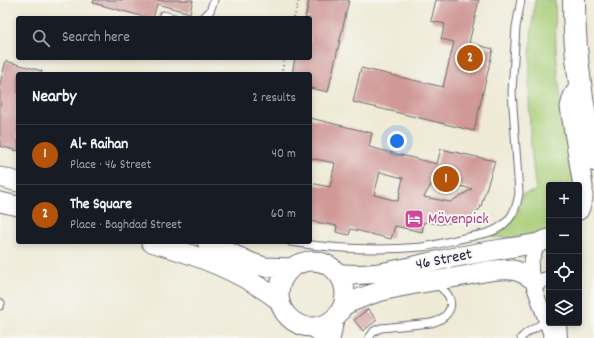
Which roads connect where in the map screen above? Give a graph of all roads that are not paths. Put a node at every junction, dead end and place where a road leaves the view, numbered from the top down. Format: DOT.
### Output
graph roads {
  1 [pos="214,0"];
  2 [pos="520,0"];
  3 [pos="574,0"];
  4 [pos="205,16"];
  5 [pos="580,86"];
  6 [pos="594,160"];
  7 [pos="0,177"];
  8 [pos="16,181"];
  9 [pos="582,201"];
  10 [pos="0,202"];
  11 [pos="16,206"];
  12 [pos="543,241"];
  13 [pos="157,244"];
  14 [pos="212,244"];
  15 [pos="311,244"];
  16 [pos="292,268"];
  17 [pos="338,272"];
  18 [pos="433,282"];
  19 [pos="538,282"];
  20 [pos="280,301"];
  21 [pos="546,303"];
  22 [pos="340,311"];
  23 [pos="546,324"];
  24 [pos="305,326"];
  25 [pos="553,326"];
  26 [pos="555,326"];
  27 [pos="322,338"];
  28 [pos="333,338"];
  29 [pos="369,338"];
  30 [pos="521,338"];
  31 [pos="552,338"];
  32 [pos="560,338"];
  1 -- 4 [label="lane"];
  2 -- 15 [label="lane"];
  3 -- 5 [label="main road"];
  5 -- 6 [label="main road"];
  5 -- 9 [label="street"];
  7 -- 8 [label="street"];
  10 -- 11 [label="street"];
  12 -- 17 [label="street, 46 Street"];
  12 -- 19 [label="street"];
  13 -- 20 [label="street"];
  14 -- 16 [label="street"];
  16 -- 17 [label="street"];
  16 -- 20 [label="street"];
  17 -- 22 [label="street"];
  18 -- 19 [label="street, 46 Street"];
  18 -- 22 [label="street, 46 Street"];
  18 -- 29 [label="lane"];
  19 -- 21 [label="street"];
  20 -- 24 [label="street"];
  22 -- 24 [label="street"];
  22 -- 28 [label="street"];
  23 -- 30 [label="lane"];
  24 -- 27 [label="street"];
  25 -- 31 [label="street"];
  26 -- 32 [label="street"];
}
